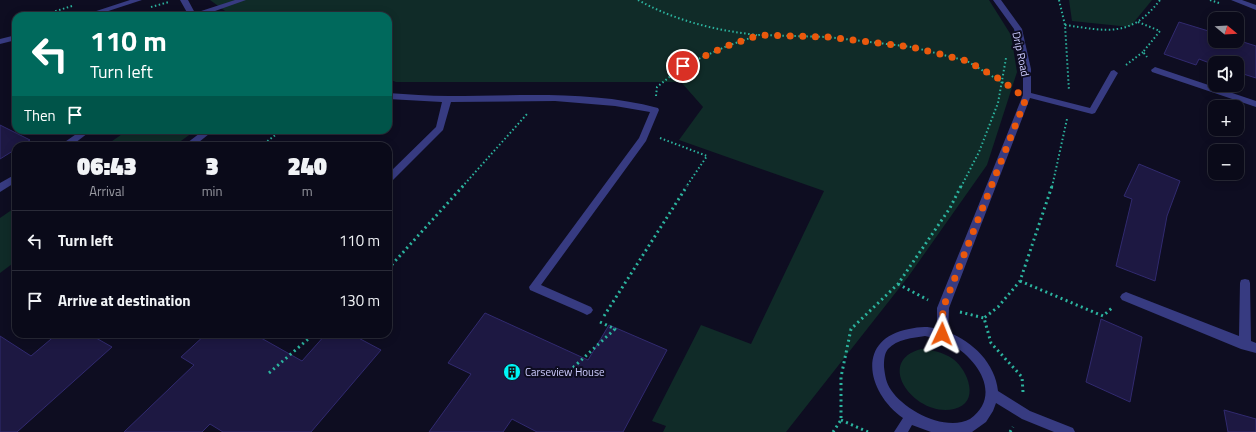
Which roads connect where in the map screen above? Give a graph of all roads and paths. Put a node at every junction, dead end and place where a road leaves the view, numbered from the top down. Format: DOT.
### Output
graph roads {
  1 [pos="138,0"];
  2 [pos="184,0"];
  3 [pos="242,0"];
  4 [pos="638,0"];
  5 [pos="1059,0"];
  6 [pos="1160,0"];
  7 [pos="1235,0"];
  8 [pos="997,1"];
  9 [pos="74,6"];
  10 [pos="1256,8"];
  11 [pos="54,12"];
  12 [pos="99,12"];
  13 [pos="191,12"];
  14 [pos="205,12"];
  15 [pos="1138,22"];
  16 [pos="1065,25"];
  17 [pos="759,35"];
  18 [pos="12,38"];
  19 [pos="0,42"];
  20 [pos="1143,52"];
  21 [pos="1006,55"];
  22 [pos="1155,70"];
  23 [pos="1114,73"];
  24 [pos="1001,80"];
  25 [pos="392,96"];
  26 [pos="1026,98"];
  27 [pos="447,99"];
  28 [pos="541,99"];
  29 [pos="1256,104"];
  30 [pos="1070,106"];
  31 [pos="655,110"];
  32 [pos="82,134"];
  33 [pos="204,134"];
  34 [pos="277,134"];
  35 [pos="645,136"];
  36 [pos="70,142"];
  37 [pos="194,142"];
  38 [pos="267,142"];
  39 [pos="392,176"];
  40 [pos="12,180"];
  41 [pos="0,188"];
  42 [pos="392,265"];
  43 [pos="1020,281"];
  44 [pos="1245,283"];
  45 [pos="1126,297"];
  46 [pos="587,310"];
  47 [pos="942,334"];
  48 [pos="309,338"];
  49 [pos="1251,347"];
  50 [pos="269,373"];
  51 [pos="564,375"];
  52 [pos="992,394"];
  53 [pos="1026,415"];
  54 [pos="910,418"];
  55 [pos="842,420"];
  56 [pos="833,432"];
  57 [pos="868,432"];
  58 [pos="900,432"];
  59 [pos="1010,432"];
  60 [pos="1069,432"];
  1 -- 12 [label="street"];
  2 -- 13 [label="street"];
  3 -- 14 [label="street"];
  4 -- 17 [label="path"];
  5 -- 16 [label="path"];
  6 -- 15 [label="path"];
  7 -- 10 [label="street"];
  8 -- 26 [label="street, Drip Road"];
  9 -- 11 [label="path"];
  15 -- 16 [label="path"];
  15 -- 20 [label="path"];
  16 -- 30 [label="path"];
  17 -- 24 [label="path"];
  17 -- 31 [label="path"];
  18 -- 19 [label="street"];
  20 -- 22 [label="path"];
  20 -- 23 [label="path"];
  21 -- 24 [label="path"];
  22 -- 29 [label="street"];
  23 -- 30 [label="street"];
  24 -- 26 [label="path"];
  24 -- 55 [label="path"];
  25 -- 27 [label="street"];
  26 -- 30 [label="street"];
  26 -- 47 [label="street, Drip Road"];
  27 -- 28 [label="street"];
  27 -- 39 [label="street"];
  28 -- 31 [label="street"];
  28 -- 42 [label="path"];
  30 -- 43 [label="path"];
  31 -- 35 [label="street"];
  32 -- 36 [label="street"];
  33 -- 37 [label="street"];
  34 -- 38 [label="path"];
  35 -- 46 [label="street"];
  35 -- 51 [label="path"];
  40 -- 41 [label="street"];
  43 -- 45 [label="path"];
  43 -- 53 [label="path"];
  44 -- 49 [label="street"];
  45 -- 49 [label="street"];
  47 -- 52 [label="street"];
  47 -- 54 [label="street"];
  48 -- 50 [label="path"];
  52 -- 53 [label="street"];
  52 -- 54 [label="street"];
  53 -- 59 [label="path"];
  53 -- 60 [label="street"];
  54 -- 58 [label="street"];
  55 -- 56 [label="path"];
  55 -- 57 [label="path"];
}
